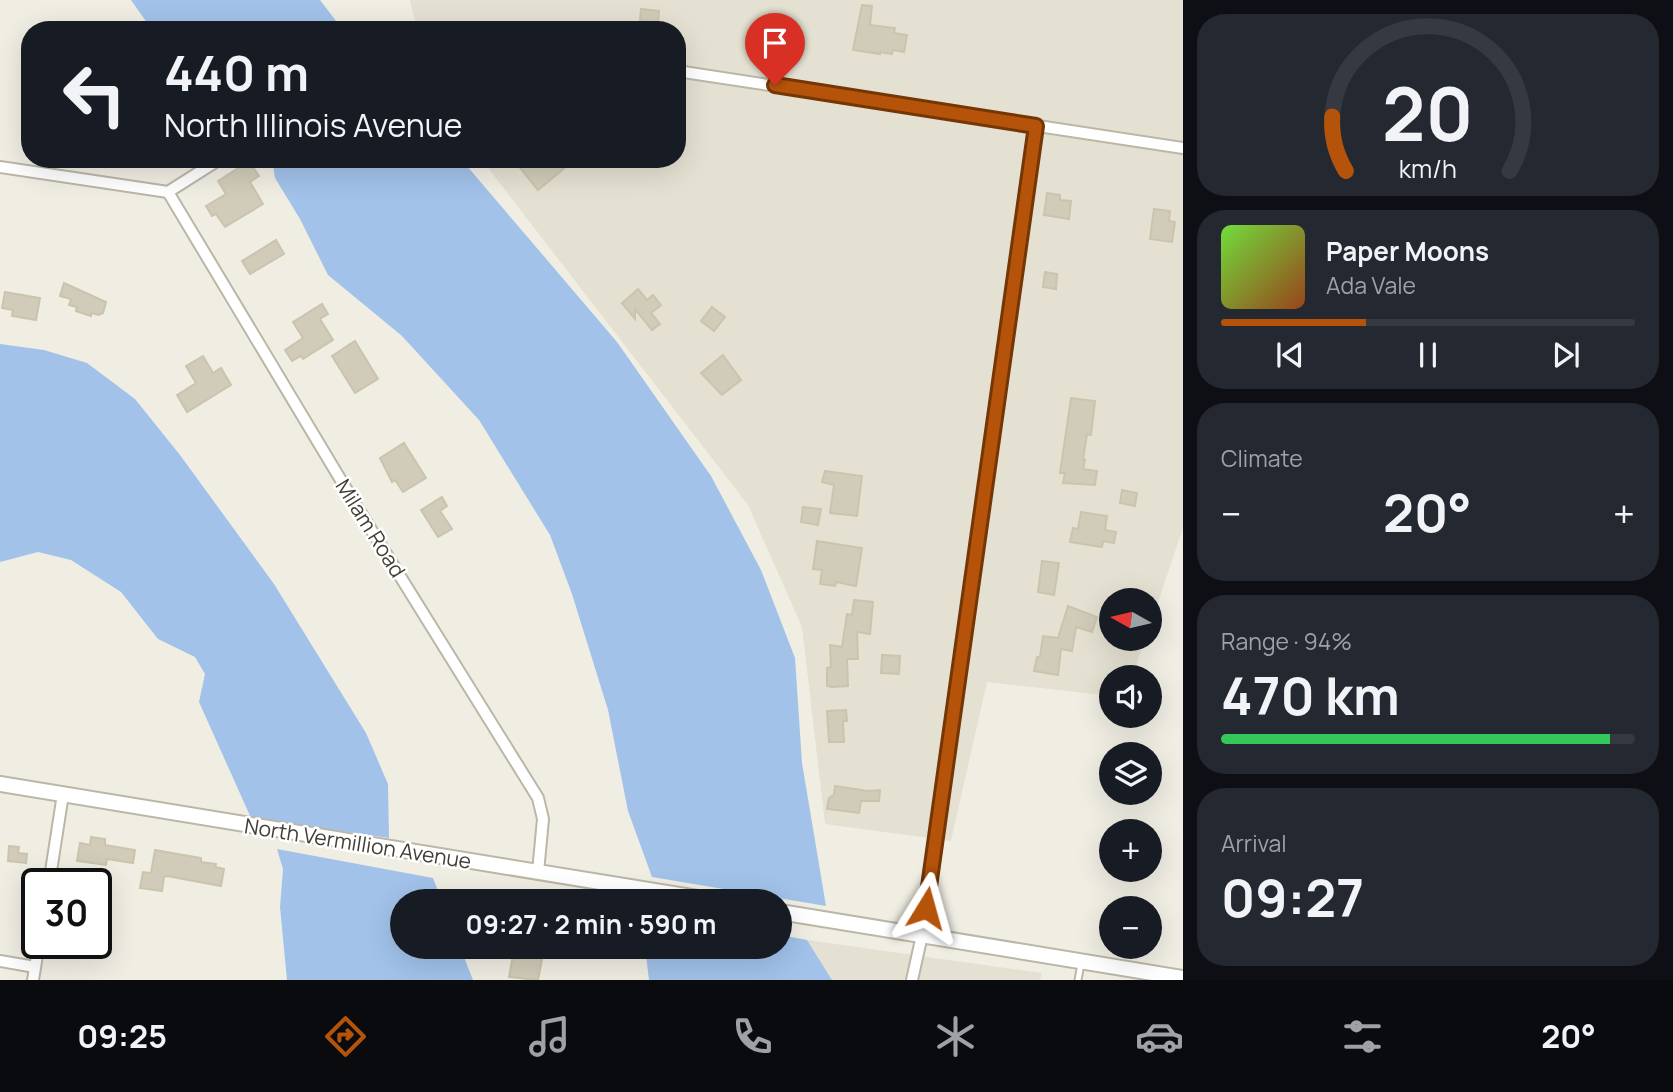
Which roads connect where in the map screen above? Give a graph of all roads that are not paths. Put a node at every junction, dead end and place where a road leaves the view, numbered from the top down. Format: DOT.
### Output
graph roads {
  1 [pos="686,72"];
  2 [pos="1036,126"];
  3 [pos="1183,148"];
  4 [pos="0,167"];
  5 [pos="206,168"];
  6 [pos="168,192"];
  7 [pos="0,784"];
  8 [pos="63,794"];
  9 [pos="51,868"];
  10 [pos="538,872"];
  11 [pos="642,889"];
  12 [pos="792,914"];
  13 [pos="922,935"];
  14 [pos="36,959"];
  15 [pos="0,961"];
  16 [pos="1081,961"];
  17 [pos="35,967"];
  18 [pos="1183,978"];
  19 [pos="33,980"];
  20 [pos="912,980"];
  21 [pos="1078,980"];
  1 -- 2 [label="street"];
  2 -- 3 [label="street"];
  2 -- 13 [label="street"];
  4 -- 6 [label="street"];
  5 -- 6 [label="street"];
  6 -- 10 [label="street, Milam Road"];
  7 -- 8 [label="street, North Vermillion Avenue"];
  8 -- 9 [label="street"];
  8 -- 10 [label="street, North Vermillion Avenue"];
  10 -- 11 [label="street, North Vermillion Avenue"];
  12 -- 13 [label="street"];
  13 -- 16 [label="street"];
  13 -- 20 [label="street"];
  14 -- 17 [label="street"];
  15 -- 17 [label="street"];
  16 -- 18 [label="street"];
  16 -- 21 [label="lane"];
  17 -- 19 [label="street"];
}
